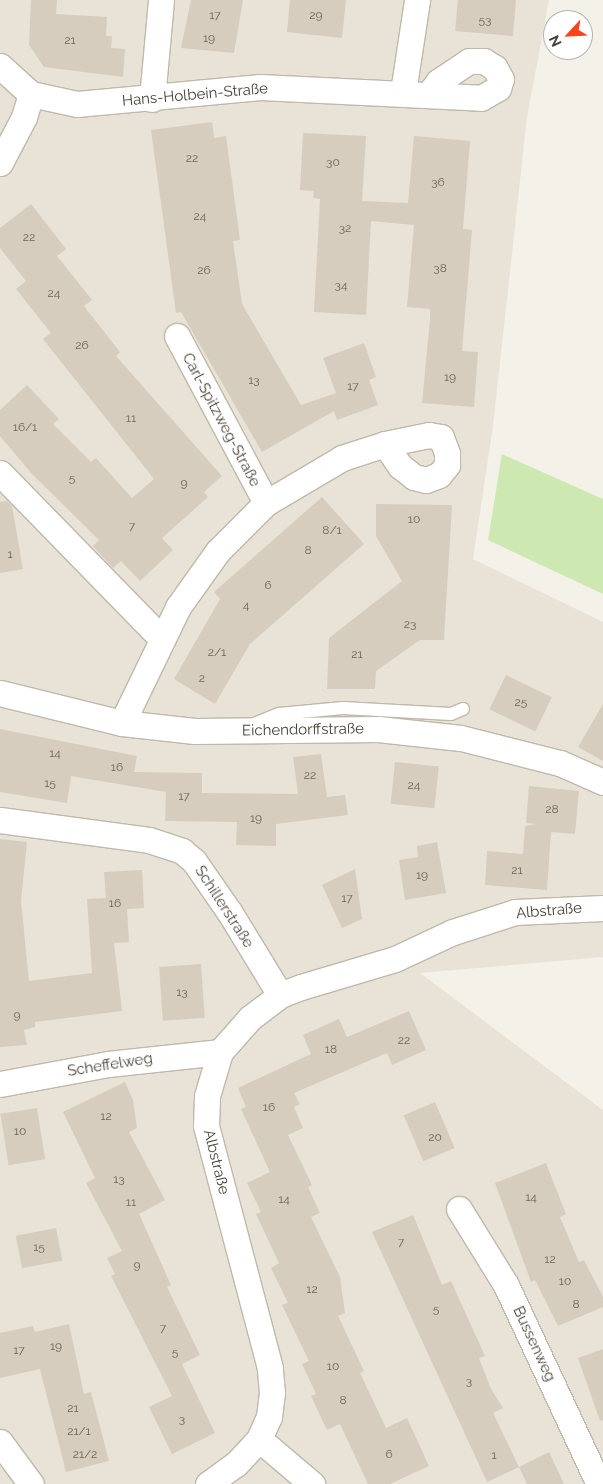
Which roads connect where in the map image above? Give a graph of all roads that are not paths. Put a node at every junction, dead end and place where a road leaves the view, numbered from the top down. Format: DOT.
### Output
graph roads {
  1 [pos="161,0"];
  2 [pos="417,0"];
  3 [pos="0,66"];
  4 [pos="403,92"];
  5 [pos="31,94"];
  6 [pos="429,94"];
  7 [pos="152,98"];
  8 [pos="0,164"];
  9 [pos="177,336"];
  10 [pos="386,444"];
  11 [pos="0,473"];
  12 [pos="266,503"];
  13 [pos="162,639"];
  14 [pos="0,693"];
  15 [pos="463,709"];
  16 [pos="122,723"];
  17 [pos="236,731"];
  18 [pos="603,782"];
  19 [pos="0,820"];
  20 [pos="603,908"];
  21 [pos="280,996"];
  22 [pos="220,1052"];
  23 [pos="0,1084"];
  24 [pos="459,1209"];
  25 [pos="259,1439"];
  26 [pos="0,1442"];
  27 [pos="31,1484"];
  28 [pos="208,1484"];
  29 [pos="312,1484"];
  30 [pos="599,1484"];
  1 -- 7 [label="street"];
  2 -- 4 [label="street"];
  3 -- 5 [label="street, Hans-Holbein-Straße"];
  4 -- 6 [label="street, Hans-Holbein-Straße"];
  4 -- 7 [label="street, Hans-Holbein-Straße"];
  5 -- 7 [label="street, Hans-Holbein-Straße"];
  5 -- 8 [label="street"];
  9 -- 12 [label="street, Carl-Spitzweg-Straße"];
  10 -- 12 [label="street, Carl-Spitzweg-Straße"];
  11 -- 13 [label="street"];
  12 -- 13 [label="street, Carl-Spitzweg-Straße"];
  13 -- 16 [label="street, Carl-Spitzweg-Straße"];
  14 -- 16 [label="street, Eichendorffstraße"];
  15 -- 17 [label="lane"];
  16 -- 17 [label="street, Eichendorffstraße"];
  17 -- 18 [label="street, Eichendorffstraße"];
  19 -- 21 [label="street, Schillerstraße"];
  20 -- 21 [label="street, Albstraße"];
  21 -- 22 [label="street, Albstraße"];
  22 -- 23 [label="street, Scheffelweg"];
  22 -- 25 [label="street, Albstraße"];
  24 -- 30 [label="street, Bussenweg"];
  25 -- 28 [label="street, Albstraße"];
  25 -- 29 [label="street"];
  26 -- 27 [label="street"];
}
